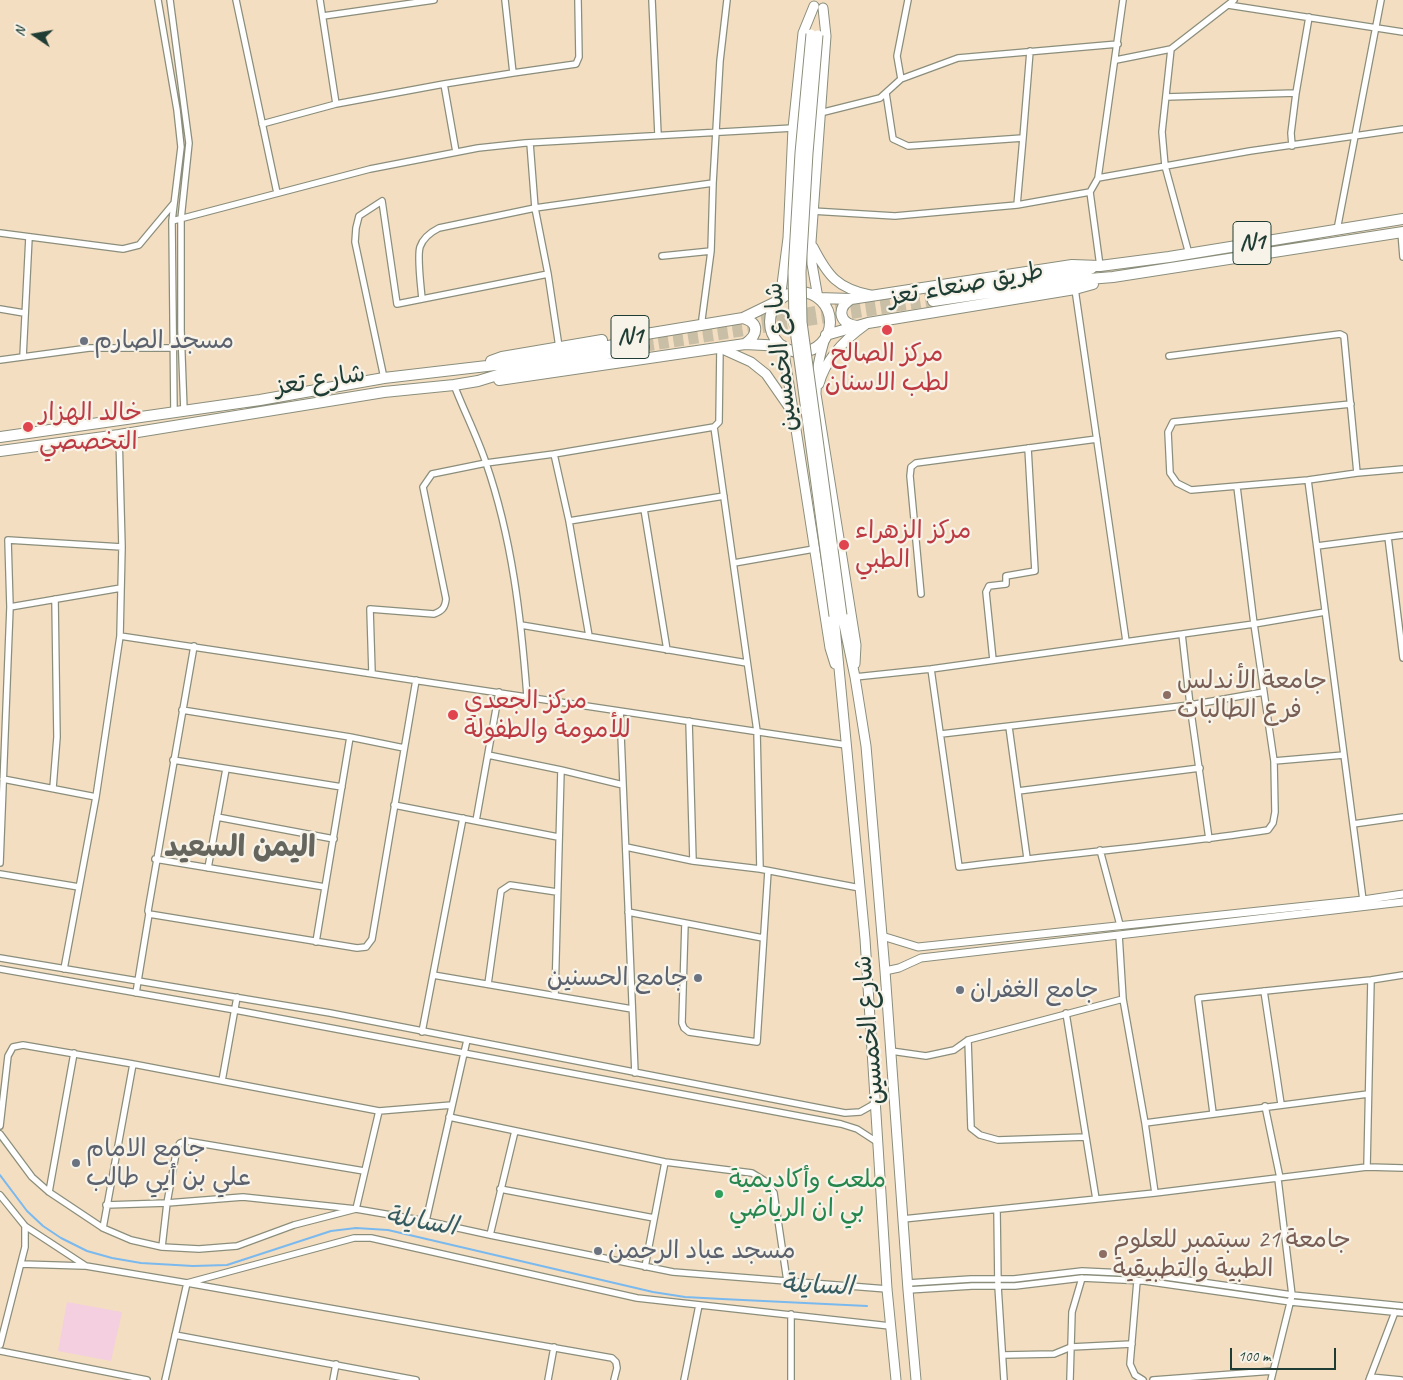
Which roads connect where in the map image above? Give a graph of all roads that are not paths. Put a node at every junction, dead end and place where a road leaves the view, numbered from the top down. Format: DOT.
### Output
graph roads {
  1 [pos="158,0"];
  2 [pos="170,0"];
  3 [pos="236,0"];
  4 [pos="320,0"];
  5 [pos="434,0"];
  6 [pos="505,0"];
  7 [pos="578,0"];
  8 [pos="652,0"];
  9 [pos="726,0"];
  10 [pos="908,0"];
  11 [pos="1123,0"];
  12 [pos="1234,0"];
  13 [pos="1381,0"];
  14 [pos="819,4"];
  15 [pos="1228,5"];
  16 [pos="323,16"];
  17 [pos="1309,17"];
  18 [pos="1376,28"];
  19 [pos="1403,32"];
  20 [pos="1118,44"];
  21 [pos="1171,48"];
  22 [pos="1030,52"];
  23 [pos="1116,60"];
  24 [pos="513,73"];
  25 [pos="901,79"];
  26 [pos="444,84"];
  27 [pos="886,93"];
  28 [pos="1296,93"];
  29 [pos="1166,97"];
  30 [pos="336,104"];
  31 [pos="820,113"];
  32 [pos="262,124"];
  33 [pos="793,128"];
  34 [pos="1403,130"];
  35 [pos="716,132"];
  36 [pos="658,135"];
  37 [pos="1355,136"];
  38 [pos="1023,138"];
  39 [pos="530,143"];
  40 [pos="1292,145"];
  41 [pos="456,152"];
  42 [pos="1165,166"];
  43 [pos="1098,178"];
  44 [pos="713,183"];
  45 [pos="1090,192"];
  46 [pos="277,193"];
  47 [pos="174,203"];
  48 [pos="1017,205"];
  49 [pos="535,208"];
  50 [pos="812,211"];
  51 [pos="181,219"];
  52 [pos="1403,219"];
  53 [pos="172,221"];
  54 [pos="1337,230"];
  55 [pos="1402,232"];
  56 [pos="0,233"];
  57 [pos="28,236"];
  58 [pos="788,238"];
  59 [pos="811,242"];
  60 [pos="1216,249"];
  61 [pos="710,251"];
  62 [pos="1189,254"];
  63 [pos="662,256"];
  64 [pos="1403,257"];
  65 [pos="1217,261"];
  66 [pos="1100,266"];
  67 [pos="548,274"];
  68 [pos="1113,278"];
  69 [pos="1075,289"];
  70 [pos="872,296"];
  71 [pos="818,298"];
  72 [pos="422,299"];
  73 [pos="851,299"];
  74 [pos="780,300"];
  75 [pos="0,309"];
  76 [pos="24,313"];
  77 [pos="743,318"];
  78 [pos="868,323"];
  79 [pos="703,324"];
  80 [pos="857,326"];
  81 [pos="826,335"];
  82 [pos="745,344"];
  83 [pos="783,346"];
  84 [pos="559,347"];
  85 [pos="172,348"];
  86 [pos="720,348"];
  87 [pos="1169,356"];
  88 [pos="23,357"];
  89 [pos="0,360"];
  90 [pos="478,366"];
  91 [pos="384,378"];
  92 [pos="478,380"];
  93 [pos="454,385"];
  94 [pos="816,394"];
  95 [pos="791,399"];
  96 [pos="260,400"];
  97 [pos="1350,404"];
  98 [pos="179,412"];
  99 [pos="262,412"];
  100 [pos="793,412"];
  101 [pos="714,427"];
  102 [pos="119,435"];
  103 [pos="0,437"];
  104 [pos="1097,439"];
  105 [pos="1028,448"];
  106 [pos="0,451"];
  107 [pos="554,454"];
  108 [pos="486,462"];
  109 [pos="1403,469"];
  110 [pos="1358,473"];
  111 [pos="1308,480"];
  112 [pos="1237,487"];
  113 [pos="724,496"];
  114 [pos="644,509"];
  115 [pos="569,521"];
  116 [pos="1403,535"];
  117 [pos="1388,537"];
  118 [pos="1317,546"];
  119 [pos="122,547"];
  120 [pos="814,549"];
  121 [pos="734,563"];
  122 [pos="120,588"];
  123 [pos="920,594"];
  124 [pos="55,599"];
  125 [pos="10,606"];
  126 [pos="1400,610"];
  127 [pos="1325,612"];
  128 [pos="838,615"];
  129 [pos="1254,624"];
  130 [pos="521,625"];
  131 [pos="1182,634"];
  132 [pos="120,636"];
  133 [pos="589,636"];
  134 [pos="1126,642"];
  135 [pos="194,646"];
  136 [pos="667,650"];
  137 [pos="1403,658"];
  138 [pos="993,660"];
  139 [pos="747,663"];
  140 [pos="931,669"];
  141 [pos="372,673"];
  142 [pos="855,677"];
  143 [pos="840,679"];
  144 [pos="416,680"];
  145 [pos="499,692"];
  146 [pos="1264,692"];
  147 [pos="527,696"];
  148 [pos="3,698"];
  149 [pos="1190,704"];
  150 [pos="182,710"];
  151 [pos="620,710"];
  152 [pos="689,721"];
  153 [pos="1009,727"];
  154 [pos="757,731"];
  155 [pos="941,734"];
  156 [pos="350,737"];
  157 [pos="846,745"];
  158 [pos="404,748"];
  159 [pos="1344,754"];
  160 [pos="488,755"];
  161 [pos="173,760"];
  162 [pos="1274,761"];
  163 [pos="1200,768"];
  164 [pos="226,769"];
  165 [pos="562,770"];
  166 [pos="4,779"];
  167 [pos="623,785"];
  168 [pos="342,787"];
  169 [pos="52,788"];
  170 [pos="1018,791"];
  171 [pos="96,797"];
  172 [pos="394,805"];
  173 [pos="217,817"];
  174 [pos="1403,817"];
  175 [pos="463,818"];
  176 [pos="476,821"];
  177 [pos="1353,824"];
  178 [pos="558,836"];
  179 [pos="334,839"];
  180 [pos="1209,839"];
  181 [pos="626,846"];
  182 [pos="1100,850"];
  183 [pos="1027,858"];
  184 [pos="156,859"];
  185 [pos="693,861"];
  186 [pos="0,863"];
  187 [pos="208,868"];
  188 [pos="760,869"];
  189 [pos="768,871"];
  190 [pos="0,874"];
  191 [pos="79,887"];
  192 [pos="326,887"];
  193 [pos="860,888"];
  194 [pos="557,892"];
  195 [pos="1403,894"];
  196 [pos="1363,900"];
  197 [pos="1403,902"];
  198 [pos="628,912"];
  199 [pos="149,914"];
  200 [pos="1166,920"];
  201 [pos="685,923"];
  202 [pos="1120,925"];
  203 [pos="1167,929"];
  204 [pos="1119,935"];
  205 [pos="882,936"];
  206 [pos="763,938"];
  207 [pos="865,940"];
  208 [pos="316,942"];
  209 [pos="0,958"];
  210 [pos="0,969"];
  211 [pos="64,969"];
  212 [pos="885,971"];
  213 [pos="433,975"];
  214 [pos="1403,975"];
  215 [pos="1371,980"];
  216 [pos="138,981"];
  217 [pos="488,984"];
  218 [pos="1264,991"];
  219 [pos="136,993"];
  220 [pos="555,996"];
  221 [pos="238,997"];
  222 [pos="1123,998"];
  223 [pos="632,1009"];
  224 [pos="235,1010"];
  225 [pos="1066,1014"];
  226 [pos="422,1032"];
  227 [pos="467,1040"];
  228 [pos="968,1040"];
  229 [pos="891,1051"];
  230 [pos="464,1052"];
  231 [pos="74,1053"];
  232 [pos="133,1064"];
  233 [pos="635,1073"];
  234 [pos="222,1081"];
  235 [pos="709,1087"];
  236 [pos="1368,1094"];
  237 [pos="706,1099"];
  238 [pos="876,1103"];
  239 [pos="1281,1104"];
  240 [pos="452,1105"];
  241 [pos="1265,1106"];
  242 [pos="379,1111"];
  243 [pos="1213,1113"];
  244 [pos="449,1116"];
  245 [pos="1145,1123"];
  246 [pos="0,1126"];
  247 [pos="515,1131"];
  248 [pos="0,1134"];
  249 [pos="1086,1137"];
  250 [pos="877,1142"];
  251 [pos="665,1162"];
  252 [pos="1366,1167"];
  253 [pos="1403,1168"];
  254 [pos="364,1171"];
  255 [pos="1279,1178"];
  256 [pos="500,1189"];
  257 [pos="49,1192"];
  258 [pos="1155,1194"];
  259 [pos="0,1195"];
  260 [pos="1096,1200"];
  261 [pos="167,1203"];
  262 [pos="106,1205"];
  263 [pos="356,1209"];
  264 [pos="997,1210"];
  265 [pos="654,1218"];
  266 [pos="903,1219"];
  267 [pos="426,1221"];
  268 [pos="25,1226"];
  269 [pos="102,1228"];
  270 [pos="490,1235"];
  271 [pos="162,1247"];
  272 [pos="21,1264"];
  273 [pos="86,1266"];
  274 [pos="645,1267"];
  275 [pos="1082,1278"];
  276 [pos="1137,1280"];
  277 [pos="787,1281"];
  278 [pos="187,1283"];
  279 [pos="998,1283"];
  280 [pos="908,1286"];
  281 [pos="887,1289"];
  282 [pos="1292,1295"];
  283 [pos="1291,1302"];
  284 [pos="699,1305"];
  285 [pos="1403,1306"];
  286 [pos="1395,1312"];
  287 [pos="1403,1313"];
  288 [pos="791,1314"];
  289 [pos="890,1326"];
  290 [pos="176,1335"];
  291 [pos="1132,1344"];
  292 [pos="0,1345"];
  293 [pos="554,1347"];
  294 [pos="1071,1347"];
  295 [pos="0,1352"];
  296 [pos="1003,1355"];
  297 [pos="336,1364"];
  298 [pos="1273,1371"];
  299 [pos="1369,1378"];
  300 [pos="146,1380"];
  301 [pos="165,1380"];
  302 [pos="333,1380"];
  303 [pos="416,1380"];
  304 [pos="548,1380"];
  305 [pos="614,1380"];
  306 [pos="684,1380"];
  307 [pos="791,1380"];
  308 [pos="896,1380"];
  309 [pos="916,1380"];
  310 [pos="1004,1380"];
  311 [pos="1070,1380"];
  312 [pos="1143,1380"];
  313 [pos="1153,1380"];
  314 [pos="1170,1380"];
  315 [pos="1271,1380"];
  316 [pos="1401,1380"];
  1 -- 47 [label="street"];
  2 -- 51 [label="street"];
  3 -- 32 [label="street"];
  4 -- 16 [label="street"];
  5 -- 16 [label="street"];
  6 -- 24 [label="street"];
  7 -- 24 [label="street"];
  8 -- 36 [label="street"];
  9 -- 35 [label="street"];
  10 -- 25 [label="street"];
  11 -- 20 [label="street"];
  12 -- 15 [label="street"];
  13 -- 18 [label="street"];
  14 -- 31 [label="main road"];
  14 -- 33 [label="main road"];
  14 -- 128 [label="main road, شارع الخمسين, bridge"];
  15 -- 17 [label="street"];
  15 -- 21 [label="street"];
  16 -- 30 [label="street"];
  17 -- 18 [label="street"];
  17 -- 28 [label="street"];
  18 -- 19 [label="street"];
  18 -- 37 [label="street"];
  20 -- 22 [label="street"];
  20 -- 23 [label="street"];
  21 -- 23 [label="street"];
  21 -- 29 [label="street"];
  22 -- 25 [label="street"];
  22 -- 38 [label="street"];
  23 -- 43 [label="street"];
  24 -- 26 [label="street"];
  25 -- 27 [label="street"];
  26 -- 30 [label="street"];
  26 -- 41 [label="street"];
  27 -- 31 [label="street"];
  27 -- 38 [label="street"];
  28 -- 29 [label="street"];
  28 -- 40 [label="street"];
  29 -- 42 [label="street"];
  30 -- 32 [label="street"];
  31 -- 50 [label="main road"];
  32 -- 46 [label="street"];
  33 -- 35 [label="street"];
  33 -- 58 [label="main road"];
  34 -- 37 [label="street"];
  35 -- 36 [label="street"];
  35 -- 44 [label="street"];
  36 -- 39 [label="street"];
  37 -- 40 [label="street"];
  37 -- 54 [label="street"];
  38 -- 48 [label="street"];
  39 -- 41 [label="street"];
  39 -- 49 [label="street"];
  40 -- 42 [label="street"];
  41 -- 46 [label="street"];
  42 -- 43 [label="street"];
  42 -- 62 [label="street"];
  43 -- 45 [label="street"];
  44 -- 49 [label="street"];
  44 -- 61 [label="street"];
  45 -- 48 [label="street"];
  45 -- 66 [label="street"];
  46 -- 51 [label="street"];
  47 -- 53 [label="street"];
  47 -- 57 [label="street"];
  48 -- 50 [label="street"];
  49 -- 67 [label="street"];
  49 -- 72 [label="street"];
  50 -- 59 [label="main road"];
  51 -- 53 [label="street"];
  51 -- 98 [label="street"];
  52 -- 54 [label="highway, طريق صنعاء تعز / N1"];
  53 -- 85 [label="street"];
  54 -- 60 [label="highway, طريق صنعاء تعز / N1"];
  55 -- 64 [label="street"];
  55 -- 65 [label="highway, طريق صنعاء تعز / N1"];
  56 -- 57 [label="street"];
  57 -- 76 [label="street"];
  58 -- 59 [label="main road"];
  58 -- 74 [label="main road"];
  59 -- 70 [label="main road"];
  59 -- 71 [label="main road"];
  60 -- 62 [label="highway, طريق صنعاء تعز / N1"];
  60 -- 65 [label="highway"];
  61 -- 63 [label="street"];
  61 -- 79 [label="street"];
  62 -- 66 [label="highway, طريق صنعاء تعز / N1"];
  65 -- 68 [label="highway, طريق صنعاء تعز / N1"];
  66 -- 68 [label="highway, طريق صنعاء تعز / N1"];
  66 -- 70 [label="highway, طريق صنعاء تعز / N1"];
  67 -- 72 [label="street"];
  67 -- 84 [label="street"];
  68 -- 69 [label="highway, طريق صنعاء تعز / N1"];
  69 -- 78 [label="highway, طريق صنعاء تعز / N1"];
  69 -- 104 [label="street"];
  70 -- 73 [label="highway, طريق صنعاء تعز / N1"];
  71 -- 73 [label="highway, طريق صنعاء تعز / N1"];
  71 -- 74 [label="highway"];
  71 -- 81 [label="highway"];
  72 -- 91 [label="street"];
  73 -- 80 [label="highway"];
  74 -- 77 [label="highway, N1"];
  74 -- 83 [label="highway"];
  75 -- 76 [label="street"];
  76 -- 88 [label="street"];
  77 -- 79 [label="highway, N1"];
  77 -- 82 [label="highway"];
  78 -- 80 [label="highway, طريق صنعاء تعز / N1"];
  78 -- 94 [label="main road"];
  79 -- 84 [label="highway, N1"];
  80 -- 81 [label="highway, طريق صنعاء تعز / N1"];
  81 -- 83 [label="highway"];
  81 -- 94 [label="main road, شارع الخمسين"];
  82 -- 83 [label="highway, N1"];
  82 -- 86 [label="highway, N1"];
  83 -- 95 [label="main road, شارع الخمسين"];
  84 -- 90 [label="highway, N1"];
  85 -- 88 [label="street"];
  85 -- 98 [label="street"];
  86 -- 92 [label="highway, N1"];
  86 -- 100 [label="main road"];
  86 -- 101 [label="street"];
  87 -- 97 [label="street"];
  88 -- 89 [label="street"];
  90 -- 91 [label="highway, شارع تعز / N1"];
  90 -- 92 [label="highway, شارع تعز / N1"];
  91 -- 96 [label="highway, شارع تعز / N1"];
  92 -- 93 [label="highway, شارع تعز / N1"];
  93 -- 99 [label="highway, شارع تعز / N1"];
  93 -- 108 [label="street"];
  94 -- 95 [label="main road"];
  94 -- 142 [label="main road, شارع الخمسين"];
  95 -- 100 [label="main road, شارع الخمسين"];
  96 -- 98 [label="highway, شارع تعز / N1"];
  96 -- 99 [label="highway"];
  97 -- 110 [label="street"];
  97 -- 112 [label="street"];
  98 -- 103 [label="highway, شارع تعز / N1"];
  99 -- 102 [label="highway, شارع تعز / N1"];
  100 -- 120 [label="main road, شارع الخمسين"];
  101 -- 107 [label="street"];
  101 -- 113 [label="street"];
  102 -- 106 [label="highway, شارع تعز / N1"];
  102 -- 119 [label="street"];
  104 -- 105 [label="street"];
  104 -- 134 [label="street"];
  105 -- 123 [label="street"];
  105 -- 138 [label="street"];
  107 -- 108 [label="street"];
  107 -- 115 [label="street"];
  108 -- 130 [label="street"];
  108 -- 141 [label="street"];
  109 -- 110 [label="street"];
  110 -- 111 [label="street"];
  111 -- 112 [label="street"];
  111 -- 118 [label="street"];
  112 -- 129 [label="street"];
  113 -- 114 [label="street"];
  113 -- 121 [label="street"];
  114 -- 115 [label="street"];
  114 -- 136 [label="street"];
  115 -- 133 [label="street"];
  116 -- 117 [label="street"];
  117 -- 118 [label="street"];
  117 -- 126 [label="street"];
  118 -- 127 [label="street"];
  119 -- 122 [label="street"];
  119 -- 125 [label="street"];
  120 -- 121 [label="street"];
  120 -- 143 [label="main road, شارع الخمسين"];
  121 -- 139 [label="street"];
  122 -- 124 [label="street"];
  122 -- 132 [label="street"];
  124 -- 125 [label="street"];
  124 -- 169 [label="street"];
  125 -- 148 [label="street"];
  126 -- 137 [label="street"];
  127 -- 129 [label="street"];
  127 -- 159 [label="street"];
  128 -- 142 [label="main road, شارع الخمسين"];
  128 -- 143 [label="main road, شارع الخمسين"];
  129 -- 131 [label="street"];
  129 -- 146 [label="street"];
  130 -- 133 [label="street"];
  130 -- 147 [label="street"];
  131 -- 134 [label="street"];
  131 -- 149 [label="street"];
  132 -- 135 [label="street"];
  132 -- 171 [label="street"];
  133 -- 136 [label="street"];
  134 -- 138 [label="street"];
  135 -- 141 [label="street"];
  135 -- 150 [label="street"];
  136 -- 139 [label="street"];
  138 -- 140 [label="street"];
  139 -- 154 [label="street"];
  140 -- 142 [label="street"];
  140 -- 155 [label="street"];
  141 -- 144 [label="street"];
  142 -- 205 [label="main road, شارع الخمسين"];
  143 -- 157 [label="main road, شارع الخمسين"];
  144 -- 145 [label="street"];
  144 -- 158 [label="street"];
  145 -- 147 [label="street"];
  145 -- 160 [label="street"];
  146 -- 149 [label="street"];
  146 -- 162 [label="street"];
  147 -- 151 [label="street"];
  148 -- 166 [label="street"];
  149 -- 153 [label="street"];
  149 -- 163 [label="street"];
  150 -- 156 [label="street"];
  150 -- 161 [label="street"];
  151 -- 152 [label="street"];
  151 -- 167 [label="street"];
  152 -- 154 [label="street"];
  152 -- 185 [label="street"];
  153 -- 155 [label="street"];
  153 -- 170 [label="street"];
  154 -- 157 [label="street"];
  154 -- 188 [label="street"];
  155 -- 183 [label="street"];
  156 -- 158 [label="street"];
  156 -- 168 [label="street"];
  157 -- 193 [label="main road, شارع الخمسين"];
  158 -- 172 [label="street"];
  159 -- 162 [label="street"];
  159 -- 177 [label="street"];
  160 -- 165 [label="street"];
  160 -- 176 [label="street"];
  161 -- 164 [label="street"];
  161 -- 184 [label="street"];
  162 -- 180 [label="street"];
  163 -- 170 [label="street"];
  163 -- 180 [label="street"];
  164 -- 168 [label="street"];
  164 -- 173 [label="street"];
  165 -- 167 [label="street"];
  165 -- 178 [label="street"];
  166 -- 169 [label="street"];
  166 -- 186 [label="street"];
  167 -- 181 [label="street"];
  168 -- 179 [label="street"];
  169 -- 171 [label="street"];
  170 -- 183 [label="street"];
  171 -- 191 [label="street"];
  172 -- 175 [label="street"];
  172 -- 208 [label="street"];
  173 -- 179 [label="street"];
  173 -- 187 [label="street"];
  174 -- 177 [label="street"];
  175 -- 176 [label="street"];
  175 -- 213 [label="street"];
  176 -- 178 [label="street"];
  177 -- 196 [label="street"];
  178 -- 194 [label="street"];
  179 -- 192 [label="street"];
  180 -- 182 [label="street"];
  181 -- 185 [label="street"];
  181 -- 198 [label="street"];
  182 -- 183 [label="street"];
  182 -- 202 [label="street"];
  184 -- 187 [label="street"];
  184 -- 199 [label="street"];
  185 -- 188 [label="street"];
  187 -- 192 [label="street"];
  188 -- 189 [label="street"];
  189 -- 193 [label="street"];
  189 -- 206 [label="street"];
  190 -- 191 [label="street"];
  191 -- 211 [label="street"];
  192 -- 208 [label="street"];
  193 -- 207 [label="main road, شارع الخمسين"];
  194 -- 217 [label="street"];
  194 -- 220 [label="street"];
  195 -- 196 [label="street"];
  196 -- 200 [label="street"];
  197 -- 203 [label="street"];
  198 -- 201 [label="street"];
  198 -- 223 [label="street"];
  199 -- 208 [label="street"];
  199 -- 216 [label="street"];
  200 -- 202 [label="street"];
  200 -- 203 [label="street"];
  201 -- 206 [label="street"];
  201 -- 206 [label="street"];
  202 -- 205 [label="street"];
  203 -- 204 [label="street"];
  204 -- 212 [label="street"];
  204 -- 222 [label="street"];
  205 -- 207 [label="main road"];
  205 -- 212 [label="main road, شارع الخمسين"];
  207 -- 238 [label="main road, شارع الخمسين"];
  209 -- 211 [label="street"];
  210 -- 219 [label="street"];
  211 -- 216 [label="street"];
  212 -- 229 [label="main road, شارع الخمسين"];
  213 -- 217 [label="street"];
  213 -- 226 [label="street"];
  214 -- 215 [label="street"];
  215 -- 218 [label="street"];
  215 -- 236 [label="street"];
  216 -- 219 [label="street"];
  216 -- 221 [label="street"];
  217 -- 220 [label="street"];
  218 -- 239 [label="street"];
  218 -- 243 [label="street"];
  219 -- 224 [label="street"];
  220 -- 223 [label="street"];
  221 -- 224 [label="street"];
  221 -- 226 [label="street"];
  222 -- 225 [label="street"];
  222 -- 245 [label="street"];
  223 -- 233 [label="street"];
  224 -- 230 [label="street"];
  224 -- 234 [label="street"];
  225 -- 228 [label="street"];
  225 -- 249 [label="street"];
  226 -- 227 [label="street"];
  227 -- 230 [label="street"];
  227 -- 233 [label="street"];
  228 -- 229 [label="street"];
  228 -- 249 [label="street"];
  229 -- 266 [label="main road, شارع الخمسين"];
  230 -- 237 [label="street"];
  230 -- 240 [label="street"];
  231 -- 232 [label="street"];
  231 -- 246 [label="street"];
  231 -- 257 [label="street"];
  232 -- 234 [label="street"];
  232 -- 262 [label="street"];
  233 -- 235 [label="street"];
  234 -- 242 [label="street"];
  235 -- 237 [label="street"];
  235 -- 238 [label="street"];
  236 -- 239 [label="street"];
  236 -- 252 [label="street"];
  237 -- 250 [label="street"];
  238 -- 250 [label="main road, شارع الخمسين"];
  239 -- 241 [label="street"];
  240 -- 242 [label="street"];
  240 -- 244 [label="street"];
  241 -- 243 [label="street"];
  241 -- 255 [label="street"];
  242 -- 254 [label="street"];
  243 -- 245 [label="street"];
  244 -- 247 [label="street"];
  244 -- 267 [label="street"];
  245 -- 258 [label="street"];
  247 -- 251 [label="street"];
  247 -- 256 [label="street"];
  248 -- 257 [label="street"];
  249 -- 260 [label="street"];
  250 -- 281 [label="main road, شارع الخمسين"];
  251 -- 265 [label="street"];
  251 -- 277 [label="street"];
  252 -- 253 [label="street"];
  252 -- 255 [label="street"];
  254 -- 261 [label="street"];
  254 -- 263 [label="street"];
  255 -- 258 [label="street"];
  255 -- 282 [label="street"];
  256 -- 265 [label="street"];
  256 -- 270 [label="street"];
  257 -- 269 [label="street"];
  258 -- 260 [label="street"];
  259 -- 268 [label="street"];
  260 -- 264 [label="street"];
  261 -- 262 [label="street"];
  261 -- 263 [label="street"];
  261 -- 271 [label="street"];
  262 -- 269 [label="street"];
  263 -- 267 [label="street"];
  263 -- 271 [label="street"];
  264 -- 266 [label="street"];
  264 -- 279 [label="street"];
  265 -- 274 [label="street"];
  266 -- 280 [label="main road, شارع الخمسين"];
  267 -- 270 [label="street"];
  268 -- 272 [label="street"];
  268 -- 273 [label="street"];
  269 -- 271 [label="street"];
  270 -- 274 [label="street"];
  272 -- 273 [label="street"];
  272 -- 292 [label="street"];
  273 -- 278 [label="street"];
  274 -- 277 [label="street"];
  275 -- 276 [label="street"];
  275 -- 279 [label="street"];
  275 -- 294 [label="street"];
  276 -- 283 [label="street"];
  276 -- 291 [label="street"];
  277 -- 281 [label="street"];
  278 -- 284 [label="street"];
  278 -- 290 [label="street"];
  278 -- 293 [label="street"];
  279 -- 280 [label="street"];
  279 -- 282 [label="street"];
  279 -- 296 [label="street"];
  280 -- 309 [label="main road, شارع الخمسين"];
  281 -- 289 [label="main road, شارع الخمسين"];
  282 -- 283 [label="street"];
  282 -- 285 [label="street"];
  283 -- 286 [label="street"];
  283 -- 298 [label="street"];
  284 -- 288 [label="street"];
  284 -- 306 [label="street"];
  286 -- 287 [label="street"];
  286 -- 299 [label="street"];
  288 -- 289 [label="street"];
  288 -- 307 [label="street"];
  289 -- 308 [label="main road, شارع الخمسين"];
  290 -- 297 [label="street"];
  290 -- 301 [label="street"];
  291 -- 294 [label="street"];
  291 -- 312 [label="street"];
  293 -- 304 [label="street"];
  293 -- 305 [label="street"];
  294 -- 296 [label="street"];
  294 -- 311 [label="street"];
  295 -- 300 [label="street"];
  296 -- 310 [label="street"];
  297 -- 302 [label="street"];
  297 -- 303 [label="street"];
  298 -- 314 [label="street"];
  298 -- 315 [label="street"];
  299 -- 316 [label="street"];
  313 -- 314 [label="street"];
}
